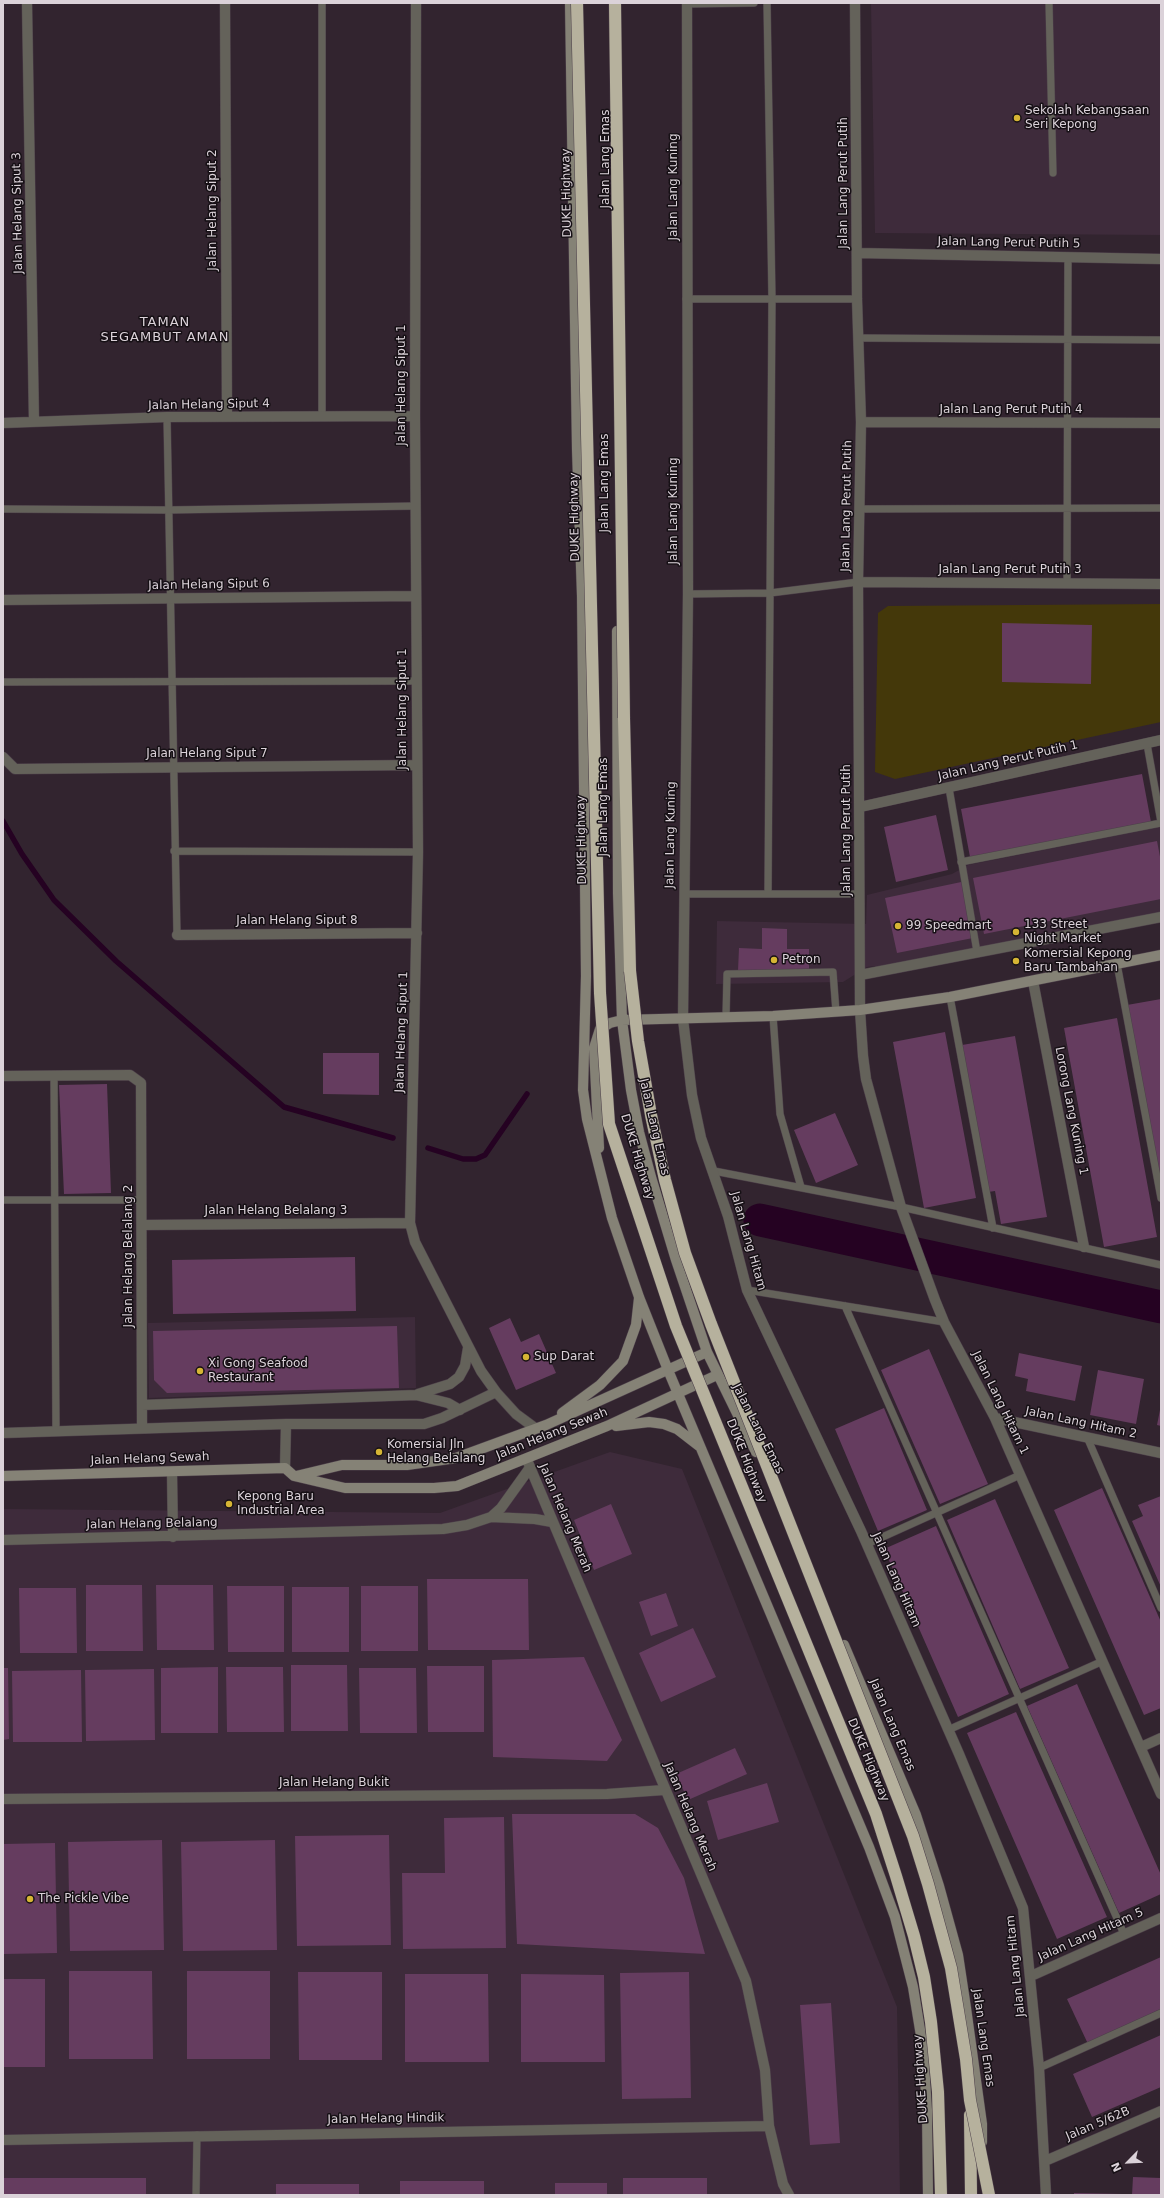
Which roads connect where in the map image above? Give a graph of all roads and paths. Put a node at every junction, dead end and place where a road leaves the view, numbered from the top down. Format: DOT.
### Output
graph roads {
  1 [pos="27,3"];
  2 [pos="225,3"];
  3 [pos="322,3"];
  4 [pos="416,3"];
  5 [pos="570,3"];
  6 [pos="577,3"];
  7 [pos="615,3"];
  8 [pos="620,3"];
  9 [pos="687,3"];
  10 [pos="754,3"];
  11 [pos="767,3"];
  12 [pos="855,3"];
  13 [pos="1049,3"];
  14 [pos="1053,173"];
  15 [pos="857,253"];
  16 [pos="1068,258"];
  17 [pos="1161,259"];
  18 [pos="686,299"];
  19 [pos="772,299"];
  20 [pos="857,299"];
  21 [pos="858,338"];
  22 [pos="1067,339"];
  23 [pos="1161,340"];
  24 [pos="415,416"];
  25 [pos="167,417"];
  26 [pos="227,417"];
  27 [pos="322,417"];
  28 [pos="34,422"];
  29 [pos="861,422"];
  30 [pos="3,423"];
  31 [pos="1067,423"];
  32 [pos="1161,423"];
  33 [pos="416,506"];
  34 [pos="1067,508"];
  35 [pos="1161,508"];
  36 [pos="3,509"];
  37 [pos="860,509"];
  38 [pos="168,510"];
  39 [pos="858,582"];
  40 [pos="1067,583"];
  41 [pos="1161,584"];
  42 [pos="770,593"];
  43 [pos="688,594"];
  44 [pos="416,596"];
  45 [pos="169,599"];
  46 [pos="3,600"];
  47 [pos="416,681"];
  48 [pos="3,682"];
  49 [pos="173,683"];
  50 [pos="1161,740"];
  51 [pos="1147,744"];
  52 [pos="3,757"];
  53 [pos="416,765"];
  54 [pos="174,767"];
  55 [pos="948,788"];
  56 [pos="860,807"];
  57 [pos="1161,822"];
  58 [pos="174,851"];
  59 [pos="418,852"];
  60 [pos="961,862"];
  61 [pos="684,894"];
  62 [pos="768,894"];
  63 [pos="860,894"];
  64 [pos="1161,917"];
  65 [pos="417,933"];
  66 [pos="177,935"];
  67 [pos="977,952"];
  68 [pos="1161,956"];
  69 [pos="1117,964"];
  70 [pos="860,975"];
  71 [pos="1033,981"];
  72 [pos="950,997"];
  73 [pos="860,1010"];
  74 [pos="836,1012"];
  75 [pos="773,1016"];
  76 [pos="726,1017"];
  77 [pos="683,1019"];
  78 [pos="622,1020"];
  79 [pos="3,1076"];
  80 [pos="54,1076"];
  81 [pos="601,1170"];
  82 [pos="714,1171"];
  83 [pos="801,1187"];
  84 [pos="1161,1198"];
  85 [pos="3,1200"];
  86 [pos="54,1200"];
  87 [pos="142,1200"];
  88 [pos="901,1207"];
  89 [pos="410,1223"];
  90 [pos="142,1225"];
  91 [pos="993,1228"];
  92 [pos="1084,1247"];
  93 [pos="1161,1265"];
  94 [pos="747,1290"];
  95 [pos="639,1297"];
  96 [pos="845,1306"];
  97 [pos="944,1322"];
  98 [pos="468,1348"];
  99 [pos="707,1352"];
  100 [pos="668,1370"];
  101 [pos="717,1375"];
  102 [pos="496,1392"];
  103 [pos="678,1394"];
  104 [pos="416,1395"];
  105 [pos="142,1406"];
  106 [pos="460,1410"];
  107 [pos="995,1418"];
  108 [pos="286,1424"];
  109 [pos="546,1425"];
  110 [pos="607,1426"];
  111 [pos="142,1428"];
  112 [pos="535,1428"];
  113 [pos="56,1431"];
  114 [pos="3,1433"];
  115 [pos="1087,1437"];
  116 [pos="701,1447"];
  117 [pos="1161,1453"];
  118 [pos="528,1464"];
  119 [pos="285,1468"];
  120 [pos="172,1472"];
  121 [pos="1020,1475"];
  122 [pos="3,1476"];
  123 [pos="294,1476"];
  124 [pos="937,1512"];
  125 [pos="491,1517"];
  126 [pos="552,1522"];
  127 [pos="173,1537"];
  128 [pos="3,1540"];
  129 [pos="867,1544"];
  130 [pos="1161,1608"];
  131 [pos="1103,1661"];
  132 [pos="1020,1698"];
  133 [pos="948,1730"];
  134 [pos="1161,1738"];
  135 [pos="1141,1747"];
  136 [pos="664,1790"];
  137 [pos="1161,1794"];
  138 [pos="3,1799"];
  139 [pos="1161,1918"];
  140 [pos="1124,1934"];
  141 [pos="1031,1976"];
  142 [pos="1161,2013"];
  143 [pos="1039,2068"];
  144 [pos="970,2100"];
  145 [pos="1161,2111"];
  146 [pos="769,2126"];
  147 [pos="197,2135"];
  148 [pos="3,2140"];
  149 [pos="1044,2161"];
  150 [pos="196,2195"];
  151 [pos="789,2195"];
  152 [pos="928,2195"];
  153 [pos="941,2195"];
  154 [pos="971,2195"];
  155 [pos="983,2195"];
  156 [pos="989,2195"];
  157 [pos="1046,2195"];
  1 -- 28 [label="street, Jalan Helang Siput 3"];
  2 -- 26 [label="street, Jalan Helang Siput 2"];
  3 -- 27 [label="lane"];
  4 -- 24 [label="street, Jalan Helang Siput 1"];
  5 -- 81 [label="main road, Jalan Lang Emas"];
  6 -- 153 [label="highway, DUKE Highway, bridge"];
  7 -- 144 [label="highway, DUKE Highway, bridge"];
  8 -- 78 [label="main road, Jalan Lang Emas"];
  9 -- 10 [label="lane"];
  9 -- 18 [label="street, Jalan Lang Kuning"];
  11 -- 19 [label="lane"];
  12 -- 15 [label="street, Jalan Lang Perut Putih"];
  13 -- 14 [label="lane"];
  15 -- 16 [label="street, Jalan Lang Perut Putih 5"];
  15 -- 20 [label="street, Jalan Lang Perut Putih"];
  16 -- 17 [label="street, Jalan Lang Perut Putih 5"];
  16 -- 22 [label="lane"];
  18 -- 19 [label="lane"];
  18 -- 43 [label="street, Jalan Lang Kuning"];
  19 -- 20 [label="lane"];
  19 -- 42 [label="lane"];
  20 -- 21 [label="street, Jalan Lang Perut Putih"];
  21 -- 22 [label="lane"];
  21 -- 29 [label="street, Jalan Lang Perut Putih"];
  22 -- 23 [label="lane"];
  22 -- 31 [label="lane"];
  24 -- 27 [label="street, Jalan Helang Siput 4"];
  24 -- 33 [label="street, Jalan Helang Siput 1"];
  25 -- 26 [label="street, Jalan Helang Siput 4"];
  25 -- 28 [label="street, Jalan Helang Siput 4"];
  25 -- 38 [label="lane"];
  26 -- 27 [label="street, Jalan Helang Siput 4"];
  28 -- 30 [label="street, Jalan Helang Siput 4"];
  29 -- 31 [label="street, Jalan Lang Perut Putih 4"];
  29 -- 37 [label="street, Jalan Lang Perut Putih"];
  31 -- 32 [label="street, Jalan Lang Perut Putih 4"];
  31 -- 34 [label="lane"];
  33 -- 38 [label="lane"];
  33 -- 44 [label="street, Jalan Helang Siput 1"];
  34 -- 35 [label="lane"];
  34 -- 37 [label="lane"];
  34 -- 40 [label="lane"];
  36 -- 38 [label="lane"];
  37 -- 39 [label="street, Jalan Lang Perut Putih"];
  38 -- 45 [label="lane"];
  39 -- 40 [label="street, Jalan Lang Perut Putih 3"];
  39 -- 42 [label="lane"];
  39 -- 56 [label="street, Jalan Lang Perut Putih"];
  40 -- 41 [label="street, Jalan Lang Perut Putih 3"];
  42 -- 43 [label="lane"];
  42 -- 62 [label="lane"];
  43 -- 61 [label="street, Jalan Lang Kuning"];
  44 -- 45 [label="street, Jalan Helang Siput 6"];
  44 -- 47 [label="street, Jalan Helang Siput 1"];
  45 -- 46 [label="street, Jalan Helang Siput 6"];
  45 -- 49 [label="lane"];
  47 -- 49 [label="lane"];
  47 -- 53 [label="street, Jalan Helang Siput 1"];
  48 -- 49 [label="lane"];
  49 -- 54 [label="lane"];
  50 -- 51 [label="street, Jalan Lang Perut Putih 1"];
  51 -- 55 [label="street, Jalan Lang Perut Putih 1"];
  51 -- 57 [label="lane"];
  52 -- 54 [label="street, Jalan Helang Siput 7"];
  53 -- 54 [label="street, Jalan Helang Siput 7"];
  53 -- 59 [label="street, Jalan Helang Siput 1"];
  54 -- 58 [label="lane"];
  55 -- 56 [label="street, Jalan Lang Perut Putih 1"];
  55 -- 60 [label="lane"];
  56 -- 63 [label="street, Jalan Lang Perut Putih"];
  57 -- 60 [label="lane"];
  58 -- 59 [label="lane"];
  58 -- 66 [label="lane"];
  59 -- 65 [label="street, Jalan Helang Siput 1"];
  60 -- 67 [label="lane"];
  61 -- 62 [label="lane"];
  61 -- 77 [label="street, Jalan Lang Kuning"];
  62 -- 63 [label="lane"];
  63 -- 70 [label="street, Jalan Lang Perut Putih"];
  64 -- 67 [label="street"];
  65 -- 66 [label="street, Jalan Helang Siput 8"];
  65 -- 89 [label="street, Jalan Helang Siput 1"];
  67 -- 70 [label="street"];
  68 -- 69 [label="main road"];
  69 -- 71 [label="main road"];
  69 -- 84 [label="lane"];
  70 -- 73 [label="street, Jalan Lang Perut Putih"];
  71 -- 72 [label="main road"];
  71 -- 92 [label="street, Lorong Lang Kuning 1"];
  72 -- 73 [label="main road"];
  72 -- 91 [label="lane"];
  73 -- 74 [label="main road"];
  73 -- 88 [label="street, Jalan Lang Hitam 1"];
  74 -- 75 [label="main road"];
  74 -- 76 [label="lane"];
  75 -- 76 [label="main road"];
  75 -- 83 [label="lane"];
  76 -- 77 [label="main road"];
  77 -- 78 [label="main road"];
  77 -- 82 [label="street, Jalan Lang Hitam"];
  78 -- 81 [label="main road"];
  78 -- 99 [label="main road, Jalan Lang Emas"];
  79 -- 80 [label="street"];
  80 -- 86 [label="lane"];
  80 -- 87 [label="street, Jalan Helang Belalang 2"];
  81 -- 95 [label="main road, Jalan Lang Emas"];
  82 -- 83 [label="lane"];
  82 -- 94 [label="street, Jalan Lang Hitam"];
  83 -- 88 [label="lane"];
  85 -- 86 [label="lane"];
  86 -- 87 [label="lane"];
  86 -- 113 [label="lane"];
  87 -- 90 [label="street, Jalan Helang Belalang 2"];
  88 -- 91 [label="lane"];
  88 -- 97 [label="street, Jalan Lang Hitam 1"];
  89 -- 90 [label="street, Jalan Helang Belalang 3"];
  89 -- 98 [label="street, Jalan Helang Siput 1"];
  90 -- 105 [label="street, Jalan Helang Belalang 2"];
  91 -- 92 [label="lane"];
  92 -- 93 [label="lane"];
  94 -- 96 [label="lane"];
  94 -- 129 [label="street, Jalan Lang Hitam"];
  95 -- 100 [label="main road, Jalan Lang Emas"];
  95 -- 109 [label="main road"];
  96 -- 97 [label="lane"];
  96 -- 124 [label="lane"];
  97 -- 107 [label="street, Jalan Lang Hitam 1"];
  98 -- 102 [label="street, Jalan Helang Siput 1"];
  98 -- 104 [label="street"];
  99 -- 100 [label="main road, Jalan Helang Sewah"];
  99 -- 101 [label="main road, Jalan Lang Emas"];
  100 -- 103 [label="main road, Jalan Lang Emas"];
  100 -- 109 [label="main road, Jalan Helang Sewah"];
  101 -- 103 [label="main road, Jalan Helang Sewah"];
  101 -- 155 [label="main road, Jalan Lang Emas"];
  102 -- 106 [label="street"];
  102 -- 112 [label="street, Jalan Helang Siput 1"];
  103 -- 110 [label="main road, Jalan Helang Sewah"];
  103 -- 116 [label="main road, Jalan Lang Emas"];
  104 -- 105 [label="street"];
  104 -- 106 [label="street"];
  105 -- 111 [label="street, Jalan Helang Belalang 2"];
  106 -- 108 [label="street"];
  107 -- 115 [label="street, Jalan Lang Hitam 2"];
  107 -- 121 [label="street, Jalan Lang Hitam 1"];
  108 -- 111 [label="street"];
  108 -- 119 [label="street"];
  109 -- 112 [label="main road, Jalan Helang Sewah"];
  110 -- 116 [label="main road"];
  110 -- 118 [label="main road, Jalan Helang Sewah"];
  111 -- 113 [label="street"];
  112 -- 123 [label="main road, Jalan Helang Sewah"];
  113 -- 114 [label="street"];
  115 -- 117 [label="street, Jalan Lang Hitam 2"];
  115 -- 130 [label="lane"];
  116 -- 152 [label="main road, Jalan Lang Emas"];
  118 -- 123 [label="main road, Jalan Helang Sewah"];
  118 -- 125 [label="street"];
  118 -- 126 [label="street, Jalan Helang Merah"];
  119 -- 120 [label="main road, Jalan Helang Sewah"];
  119 -- 123 [label="main road, Jalan Helang Sewah"];
  120 -- 122 [label="main road, Jalan Helang Sewah"];
  120 -- 127 [label="street"];
  121 -- 124 [label="lane"];
  121 -- 131 [label="street, Jalan Lang Hitam 1"];
  124 -- 129 [label="lane"];
  124 -- 132 [label="lane"];
  125 -- 126 [label="street, Jalan Helang Belalang"];
  125 -- 127 [label="street, Jalan Helang Belalang"];
  126 -- 136 [label="street, Jalan Helang Merah"];
  127 -- 128 [label="street, Jalan Helang Belalang"];
  129 -- 133 [label="street, Jalan Lang Hitam"];
  131 -- 132 [label="lane"];
  131 -- 135 [label="street, Jalan Lang Hitam 1"];
  132 -- 133 [label="lane"];
  132 -- 140 [label="lane"];
  133 -- 141 [label="street, Jalan Lang Hitam"];
  134 -- 135 [label="street"];
  135 -- 137 [label="street, Jalan Lang Hitam 1"];
  136 -- 138 [label="street, Jalan Helang Bukit"];
  136 -- 146 [label="street, Jalan Helang Merah"];
  139 -- 140 [label="street, Jalan Lang Hitam 5"];
  140 -- 141 [label="street, Jalan Lang Hitam 5"];
  141 -- 143 [label="street, Jalan Lang Hitam"];
  142 -- 143 [label="lane"];
  143 -- 149 [label="street, Jalan Lang Hitam"];
  144 -- 154 [label="highway, DUKE Highway, bridge"];
  144 -- 156 [label="highway, bridge"];
  145 -- 149 [label="street, Jalan 5/62B"];
  146 -- 147 [label="street, Jalan Helang Hindik"];
  146 -- 151 [label="street, Jalan Helang Merah"];
  147 -- 148 [label="street, Jalan Helang Hindik"];
  147 -- 150 [label="lane"];
  149 -- 157 [label="street, Jalan Lang Hitam"];
}
